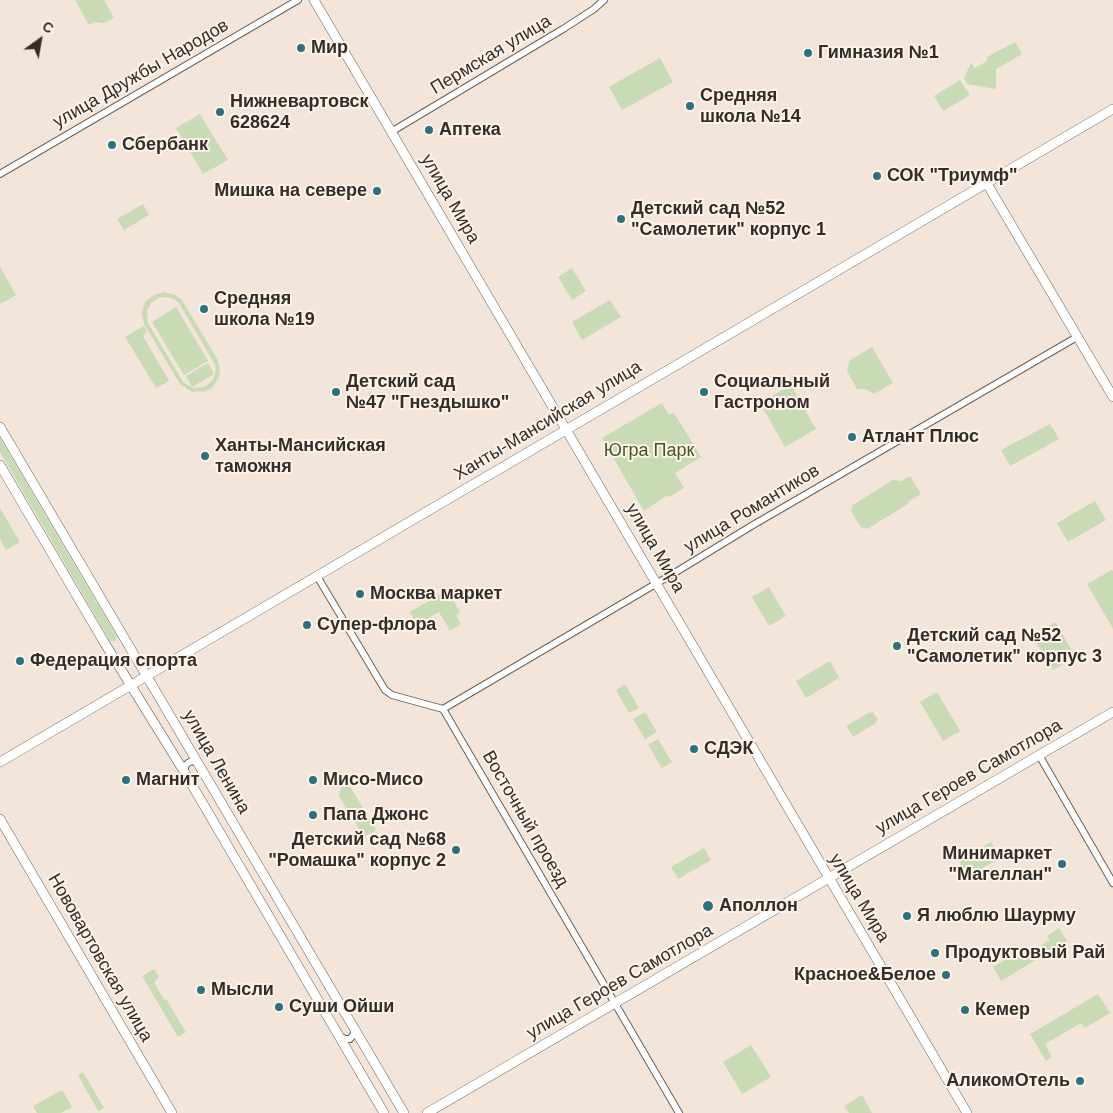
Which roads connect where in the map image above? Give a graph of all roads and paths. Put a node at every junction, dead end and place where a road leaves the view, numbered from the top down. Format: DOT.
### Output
graph roads {
  1 [pos="298,0"];
  2 [pos="314,0"];
  3 [pos="604,0"];
  4 [pos="1113,109"];
  5 [pos="391,132"];
  6 [pos="0,174"];
  7 [pos="986,182"];
  8 [pos="1077,337"];
  9 [pos="1113,397"];
  10 [pos="0,427"];
  11 [pos="567,430"];
  12 [pos="0,465"];
  13 [pos="317,576"];
  14 [pos="656,584"];
  15 [pos="119,631"];
  16 [pos="104,642"];
  17 [pos="146,676"];
  18 [pos="131,684"];
  19 [pos="443,709"];
  20 [pos="1113,712"];
  21 [pos="1039,755"];
  22 [pos="0,762"];
  23 [pos="199,764"];
  24 [pos="184,773"];
  25 [pos="0,819"];
  26 [pos="829,878"];
  27 [pos="1113,883"];
  28 [pos="616,1003"];
  29 [pos="353,1027"];
  30 [pos="339,1036"];
  31 [pos="172,1113"];
  32 [pos="384,1113"];
  33 [pos="404,1113"];
  34 [pos="427,1113"];
  35 [pos="679,1113"];
  36 [pos="967,1113"];
  1 -- 6 [label="street, улица Дружбы Народов"];
  2 -- 5 [label="main road, улица Мира"];
  3 -- 5 [label="street, Пермская улица"];
  4 -- 7 [label="main road, Ханты-Мансийская улица"];
  5 -- 11 [label="main road, улица Мира"];
  7 -- 8 [label="main road"];
  7 -- 11 [label="main road, Ханты-Мансийская улица"];
  8 -- 9 [label="main road"];
  8 -- 14 [label="street, улица Романтиков"];
  10 -- 15 [label="main road, улица Ленина"];
  11 -- 13 [label="main road, Ханты-Мансийская улица"];
  11 -- 14 [label="main road, улица Мира"];
  12 -- 16 [label="main road, улица Ленина"];
  13 -- 17 [label="main road, Ханты-Мансийская улица"];
  13 -- 19 [label="street"];
  14 -- 19 [label="street, улица Романтиков"];
  14 -- 26 [label="main road, улица Мира"];
  15 -- 16 [label="main road"];
  15 -- 17 [label="main road, улица Ленина"];
  16 -- 18 [label="main road, улица Ленина"];
  17 -- 18 [label="main road, Ханты-Мансийская улица"];
  17 -- 23 [label="main road, улица Ленина"];
  18 -- 22 [label="main road, Ханты-Мансийская улица"];
  18 -- 24 [label="main road, улица Ленина"];
  19 -- 28 [label="street, Восточный проезд"];
  20 -- 21 [label="main road, улица Героев Самотлора"];
  21 -- 26 [label="main road, улица Героев Самотлора"];
  21 -- 27 [label="street"];
  23 -- 24 [label="street"];
  23 -- 29 [label="main road, улица Ленина"];
  24 -- 30 [label="main road, улица Ленина"];
  25 -- 31 [label="main road, Нововартовская улица"];
  26 -- 28 [label="main road, улица Героев Самотлора"];
  26 -- 36 [label="main road, улица Мира"];
  28 -- 34 [label="main road, улица Героев Самотлора"];
  28 -- 35 [label="street, Восточный проезд"];
  29 -- 30 [label="street"];
  29 -- 33 [label="main road, улица Ленина"];
  30 -- 32 [label="main road, улица Ленина"];
}
